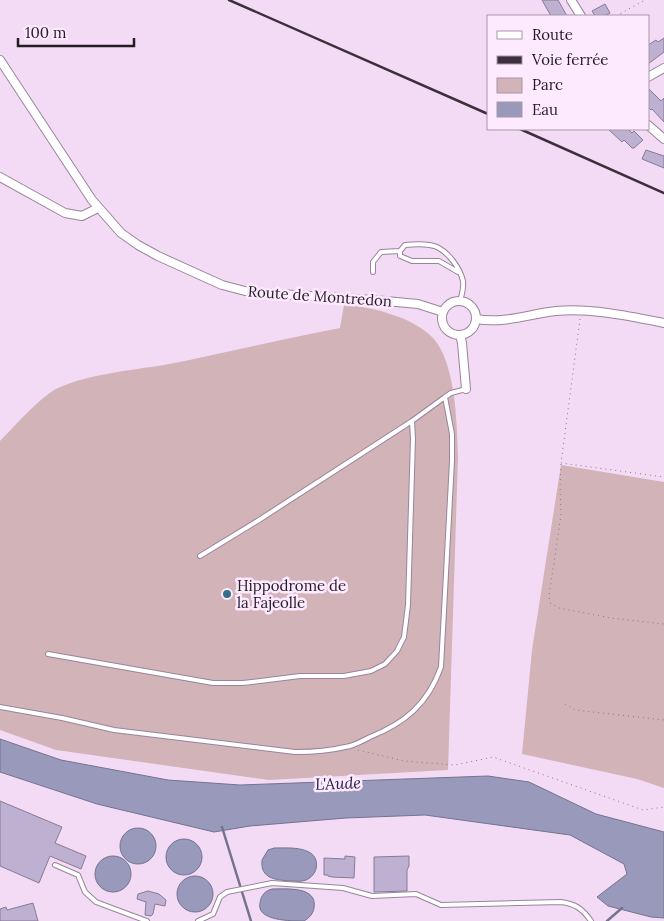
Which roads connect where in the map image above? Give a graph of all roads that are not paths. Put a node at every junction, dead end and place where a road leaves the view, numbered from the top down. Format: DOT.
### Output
graph roads {
  1 [pos="571,0"];
  2 [pos="580,15"];
  3 [pos="0,60"];
  4 [pos="664,68"];
  5 [pos="649,76"];
  6 [pos="649,126"];
  7 [pos="664,139"];
  8 [pos="0,177"];
  9 [pos="98,208"];
  10 [pos="400,251"];
  11 [pos="373,272"];
  12 [pos="458,272"];
  13 [pos="460,301"];
  14 [pos="443,312"];
  15 [pos="476,319"];
  16 [pos="664,323"];
  17 [pos="460,335"];
  18 [pos="466,388"];
  19 [pos="445,397"];
  20 [pos="412,421"];
  21 [pos="200,556"];
  22 [pos="48,654"];
  23 [pos="0,707"];
  24 [pos="55,865"];
  25 [pos="146,921"];
  26 [pos="198,921"];
  27 [pos="591,921"];
  1 -- 2 [label="street"];
  3 -- 9 [label="street, Route de Montredon"];
  4 -- 5 [label="street"];
  6 -- 7 [label="street"];
  8 -- 9 [label="street"];
  9 -- 14 [label="street, Route de Montredon"];
  10 -- 11 [label="lane"];
  10 -- 12 [label="lane"];
  10 -- 12 [label="lane"];
  12 -- 13 [label="lane"];
  13 -- 14 [label="street"];
  13 -- 15 [label="street"];
  14 -- 17 [label="street"];
  15 -- 16 [label="street"];
  15 -- 17 [label="street"];
  17 -- 18 [label="street"];
  18 -- 19 [label="lane"];
  19 -- 20 [label="lane"];
  19 -- 23 [label="lane"];
  20 -- 21 [label="lane"];
  20 -- 22 [label="lane"];
  24 -- 25 [label="lane"];
  26 -- 27 [label="lane"];
}
